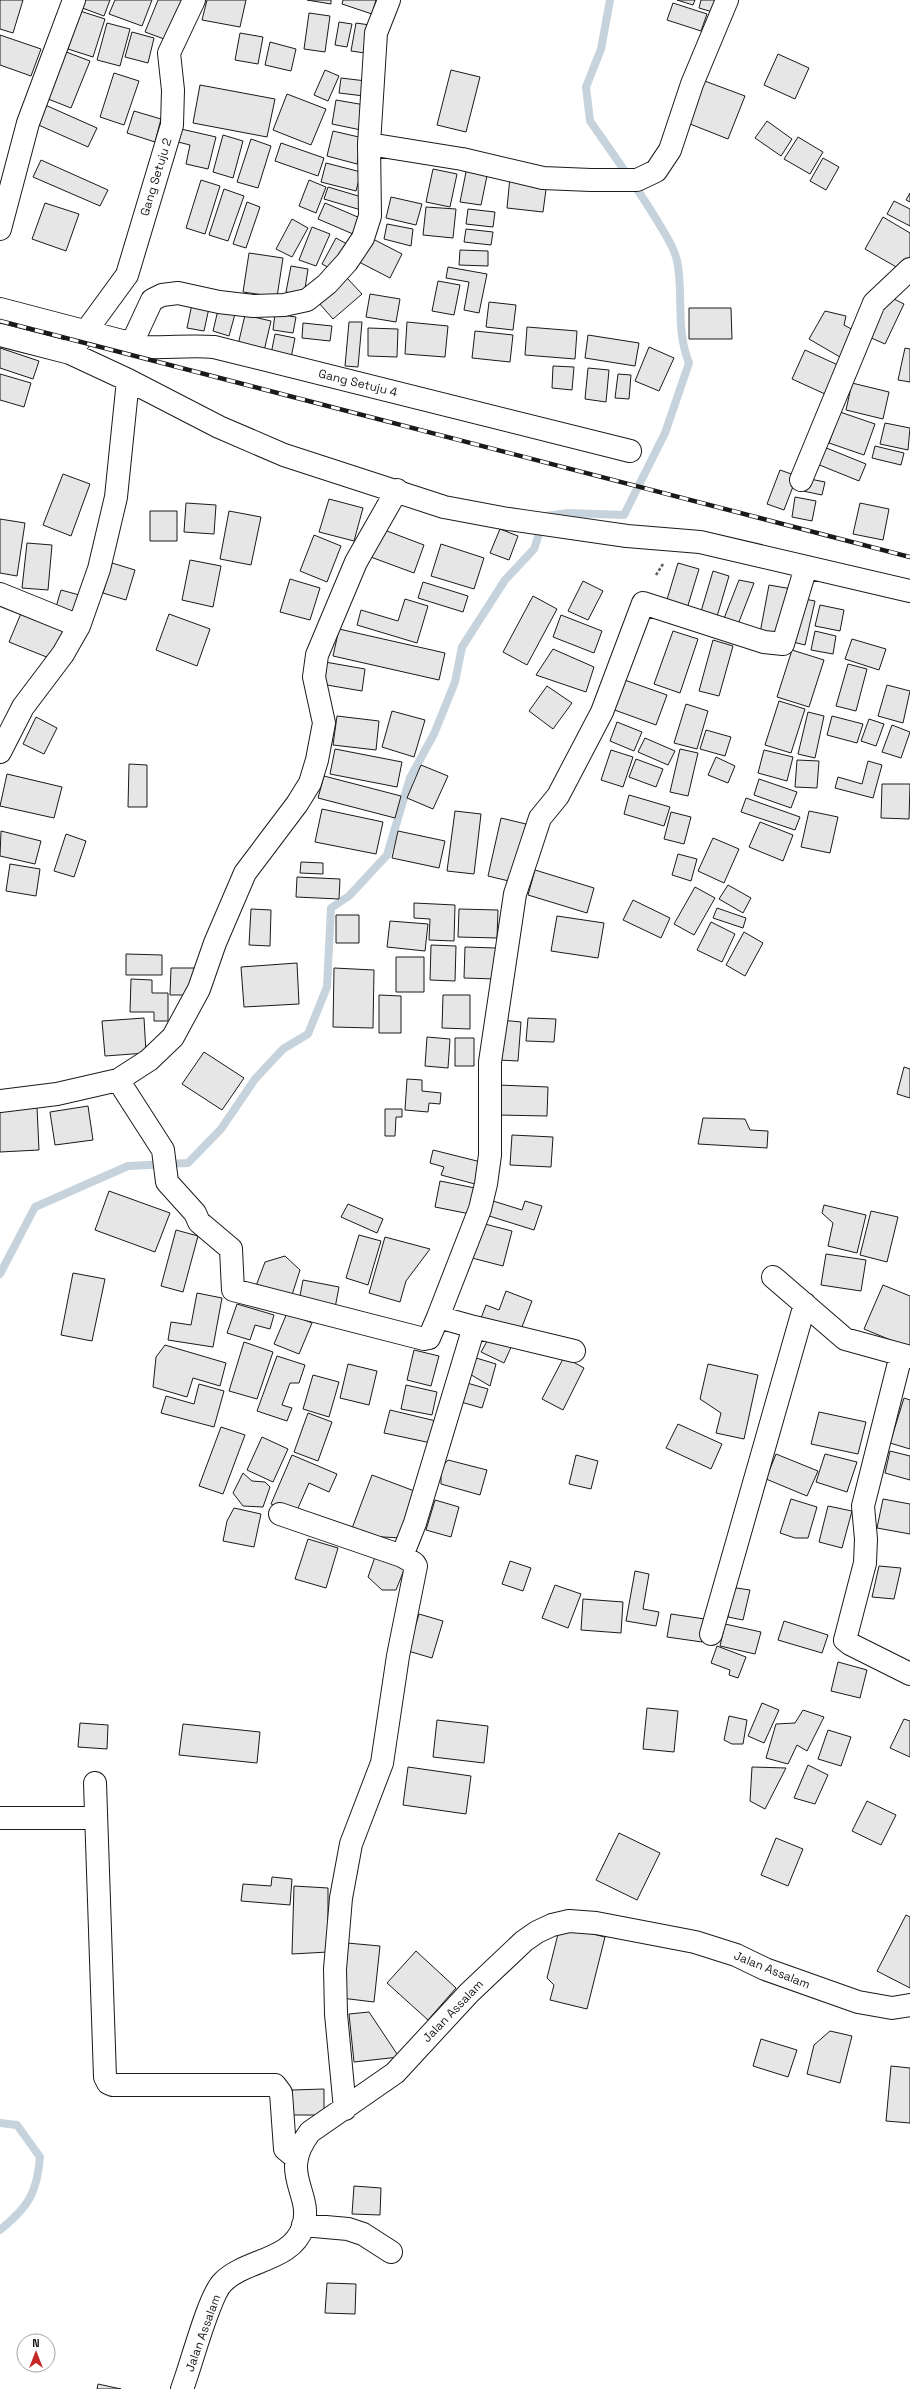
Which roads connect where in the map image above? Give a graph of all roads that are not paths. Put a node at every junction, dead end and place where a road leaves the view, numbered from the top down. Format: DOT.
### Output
graph roads {
  1 [pos="74,0"];
  2 [pos="194,0"];
  3 [pos="389,0"];
  4 [pos="727,0"];
  5 [pos="369,144"];
  6 [pos="0,229"];
  7 [pos="910,269"];
  8 [pos="0,308"];
  9 [pos="0,335"];
  10 [pos="78,342"];
  11 [pos="132,343"];
  12 [pos="128,380"];
  13 [pos="630,451"];
  14 [pos="800,480"];
  15 [pos="397,490"];
  16 [pos="806,567"];
  17 [pos="910,591"];
  18 [pos="0,594"];
  19 [pos="79,626"];
  20 [pos="0,752"];
  21 [pos="118,1080"];
  22 [pos="0,1101"];
  23 [pos="773,1277"];
  24 [pos="805,1304"];
  25 [pos="438,1318"];
  26 [pos="474,1327"];
  27 [pos="574,1351"];
  28 [pos="905,1356"];
  29 [pos="280,1514"];
  30 [pos="402,1556"];
  31 [pos="711,1634"];
  32 [pos="910,1674"];
  33 [pos="95,1783"];
  34 [pos="0,1818"];
  35 [pos="96,1818"];
  36 [pos="910,2005"];
  37 [pos="345,2109"];
  38 [pos="296,2158"];
  39 [pos="303,2225"];
  40 [pos="391,2252"];
  41 [pos="182,2389"];
  1 -- 6 [label="street"];
  2 -- 10 [label="street, Gang Setuju 2"];
  3 -- 5 [label="street"];
  4 -- 5 [label="street"];
  5 -- 11 [label="street"];
  7 -- 14 [label="street"];
  8 -- 10 [label="street"];
  9 -- 10 [label="street"];
  10 -- 11 [label="street, Gang Setuju 4"];
  10 -- 12 [label="street"];
  11 -- 13 [label="street, Gang Setuju 4"];
  12 -- 15 [label="street"];
  12 -- 19 [label="street"];
  15 -- 16 [label="street"];
  15 -- 21 [label="street"];
  16 -- 17 [label="street"];
  16 -- 25 [label="street"];
  18 -- 19 [label="street"];
  19 -- 20 [label="street"];
  21 -- 22 [label="street"];
  21 -- 25 [label="street"];
  23 -- 24 [label="street"];
  24 -- 28 [label="street"];
  24 -- 31 [label="street"];
  25 -- 26 [label="street"];
  26 -- 27 [label="street"];
  26 -- 30 [label="street"];
  28 -- 32 [label="street"];
  29 -- 30 [label="street"];
  30 -- 37 [label="street"];
  33 -- 35 [label="street"];
  34 -- 35 [label="street"];
  35 -- 38 [label="street"];
  36 -- 37 [label="street, Jalan Assalam"];
  37 -- 38 [label="street, Jalan Assalam"];
  38 -- 39 [label="street, Jalan Assalam"];
  39 -- 40 [label="street"];
  39 -- 41 [label="street, Jalan Assalam"];
}
